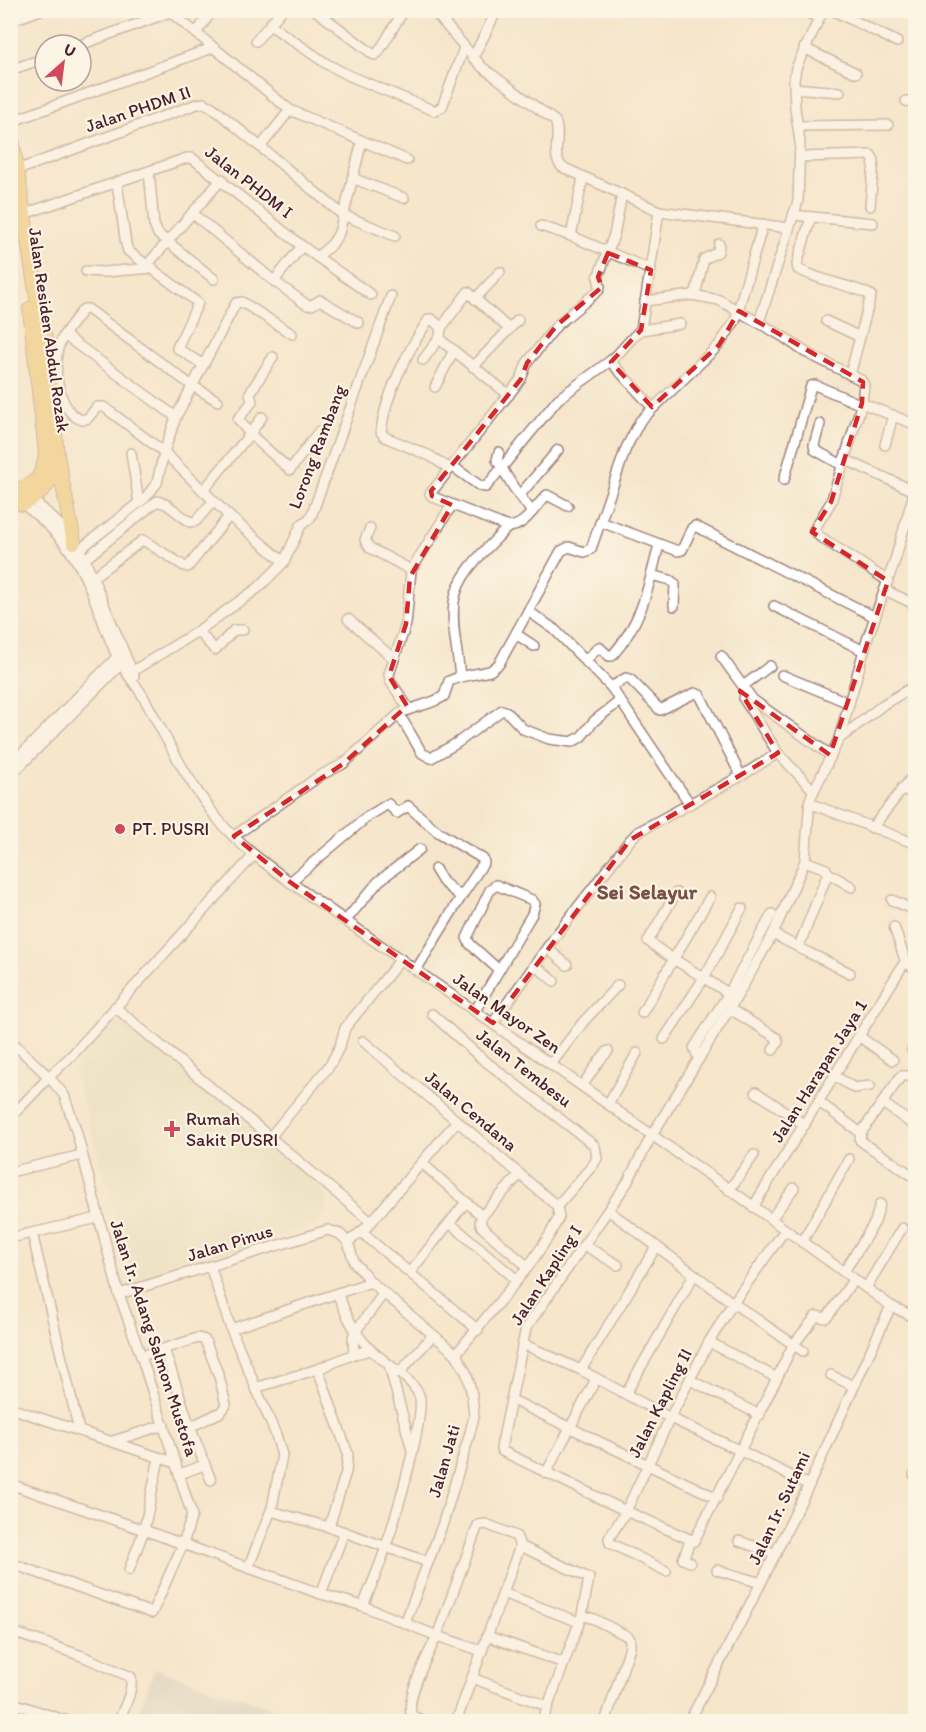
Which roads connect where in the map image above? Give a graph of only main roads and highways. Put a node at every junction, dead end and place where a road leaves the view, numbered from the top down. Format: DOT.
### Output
graph roads {
  1 [pos="10,127"];
  2 [pos="10,189"];
  3 [pos="57,455"];
  4 [pos="17,497"];
  5 [pos="79,550"];
  1 -- 3 [label="highway, Jalan Residen Abdul Rozak"];
  2 -- 4 [label="highway, Jalan Residen Abdul Rozak"];
  3 -- 4 [label="highway"];
  3 -- 5 [label="highway, Jalan Residen Abdul Rozak"];
}
